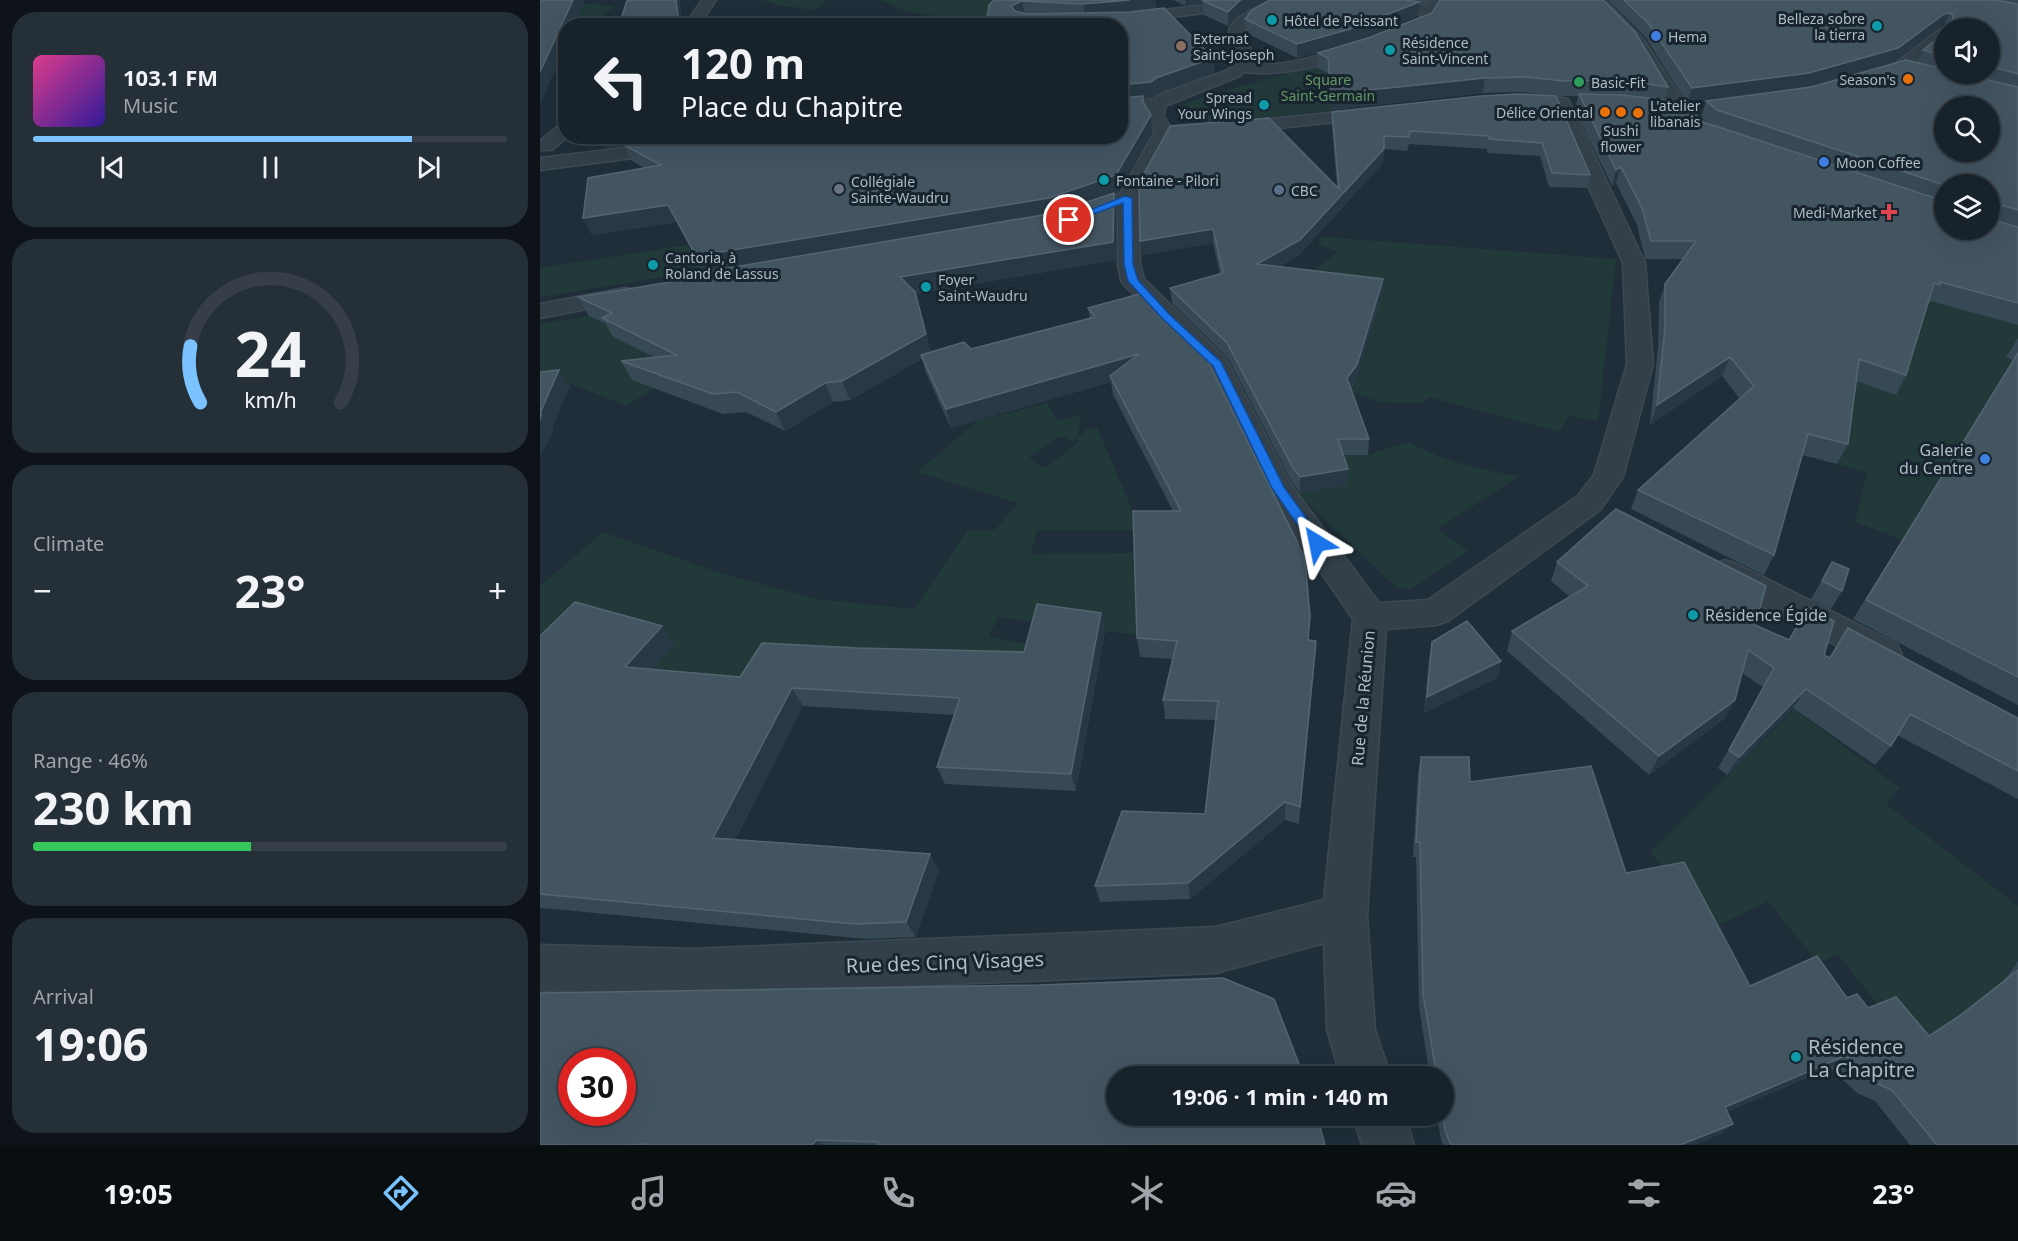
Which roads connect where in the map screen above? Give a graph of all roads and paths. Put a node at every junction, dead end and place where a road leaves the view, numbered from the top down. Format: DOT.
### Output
graph roads {
  1 [pos="709,0"];
  2 [pos="1239,0"];
  3 [pos="1280,0"];
  4 [pos="1360,0"];
  5 [pos="1597,0"];
  6 [pos="1433,6"];
  7 [pos="698,18"];
  8 [pos="1128,18"];
  9 [pos="1934,41"];
  10 [pos="1242,67"];
  11 [pos="1899,68"];
  12 [pos="1878,72"];
  13 [pos="1918,73"];
  14 [pos="1500,100"];
  15 [pos="1157,104"];
  16 [pos="1128,106"];
  17 [pos="1660,109"];
  18 [pos="1702,110"];
  19 [pos="1394,111"];
  20 [pos="1681,112"];
  21 [pos="1210,129"];
  22 [pos="1187,130"];
  23 [pos="1164,131"];
  24 [pos="558,137"];
  25 [pos="1727,140"];
  26 [pos="692,146"];
  27 [pos="541,153"];
  28 [pos="1128,198"];
  29 [pos="1057,223"];
  30 [pos="652,291"];
  31 [pos="540,311"];
  32 [pos="1589,503"];
  33 [pos="1621,519"];
  34 [pos="1695,557"];
  35 [pos="1370,617"];
  36 [pos="1916,671"];
  37 [pos="1345,916"];
  38 [pos="540,968"];
  39 [pos="1362,1066"];
  40 [pos="1382,1126"];
  41 [pos="1388,1145"];
  1 -- 7 [label="street"];
  2 -- 8 [label="street"];
  3 -- 10 [label="street"];
  4 -- 6 [label="street"];
  5 -- 20 [label="street"];
  6 -- 10 [label="street"];
  9 -- 11 [label="street"];
  10 -- 15 [label="street"];
  11 -- 12 [label="street"];
  11 -- 13 [label="street"];
  14 -- 32 [label="street"];
  15 -- 16 [label="street"];
  15 -- 23 [label="street"];
  17 -- 20 [label="street"];
  18 -- 20 [label="street"];
  19 -- 21 [label="street"];
  20 -- 25 [label="street"];
  22 -- 23 [label="street"];
  23 -- 28 [label="street"];
  24 -- 27 [label="street"];
  26 -- 27 [label="street"];
  28 -- 29 [label="street"];
  28 -- 35 [label="street, Rue de la Réunion"];
  30 -- 31 [label="street"];
  32 -- 33 [label="street"];
  32 -- 35 [label="street"];
  34 -- 36 [label="street"];
  35 -- 37 [label="street, Rue de la Réunion"];
  37 -- 38 [label="street, Rue des Cinq Visages"];
  37 -- 39 [label="street, Rue de la Réunion"];
  40 -- 41 [label="street"];
}
